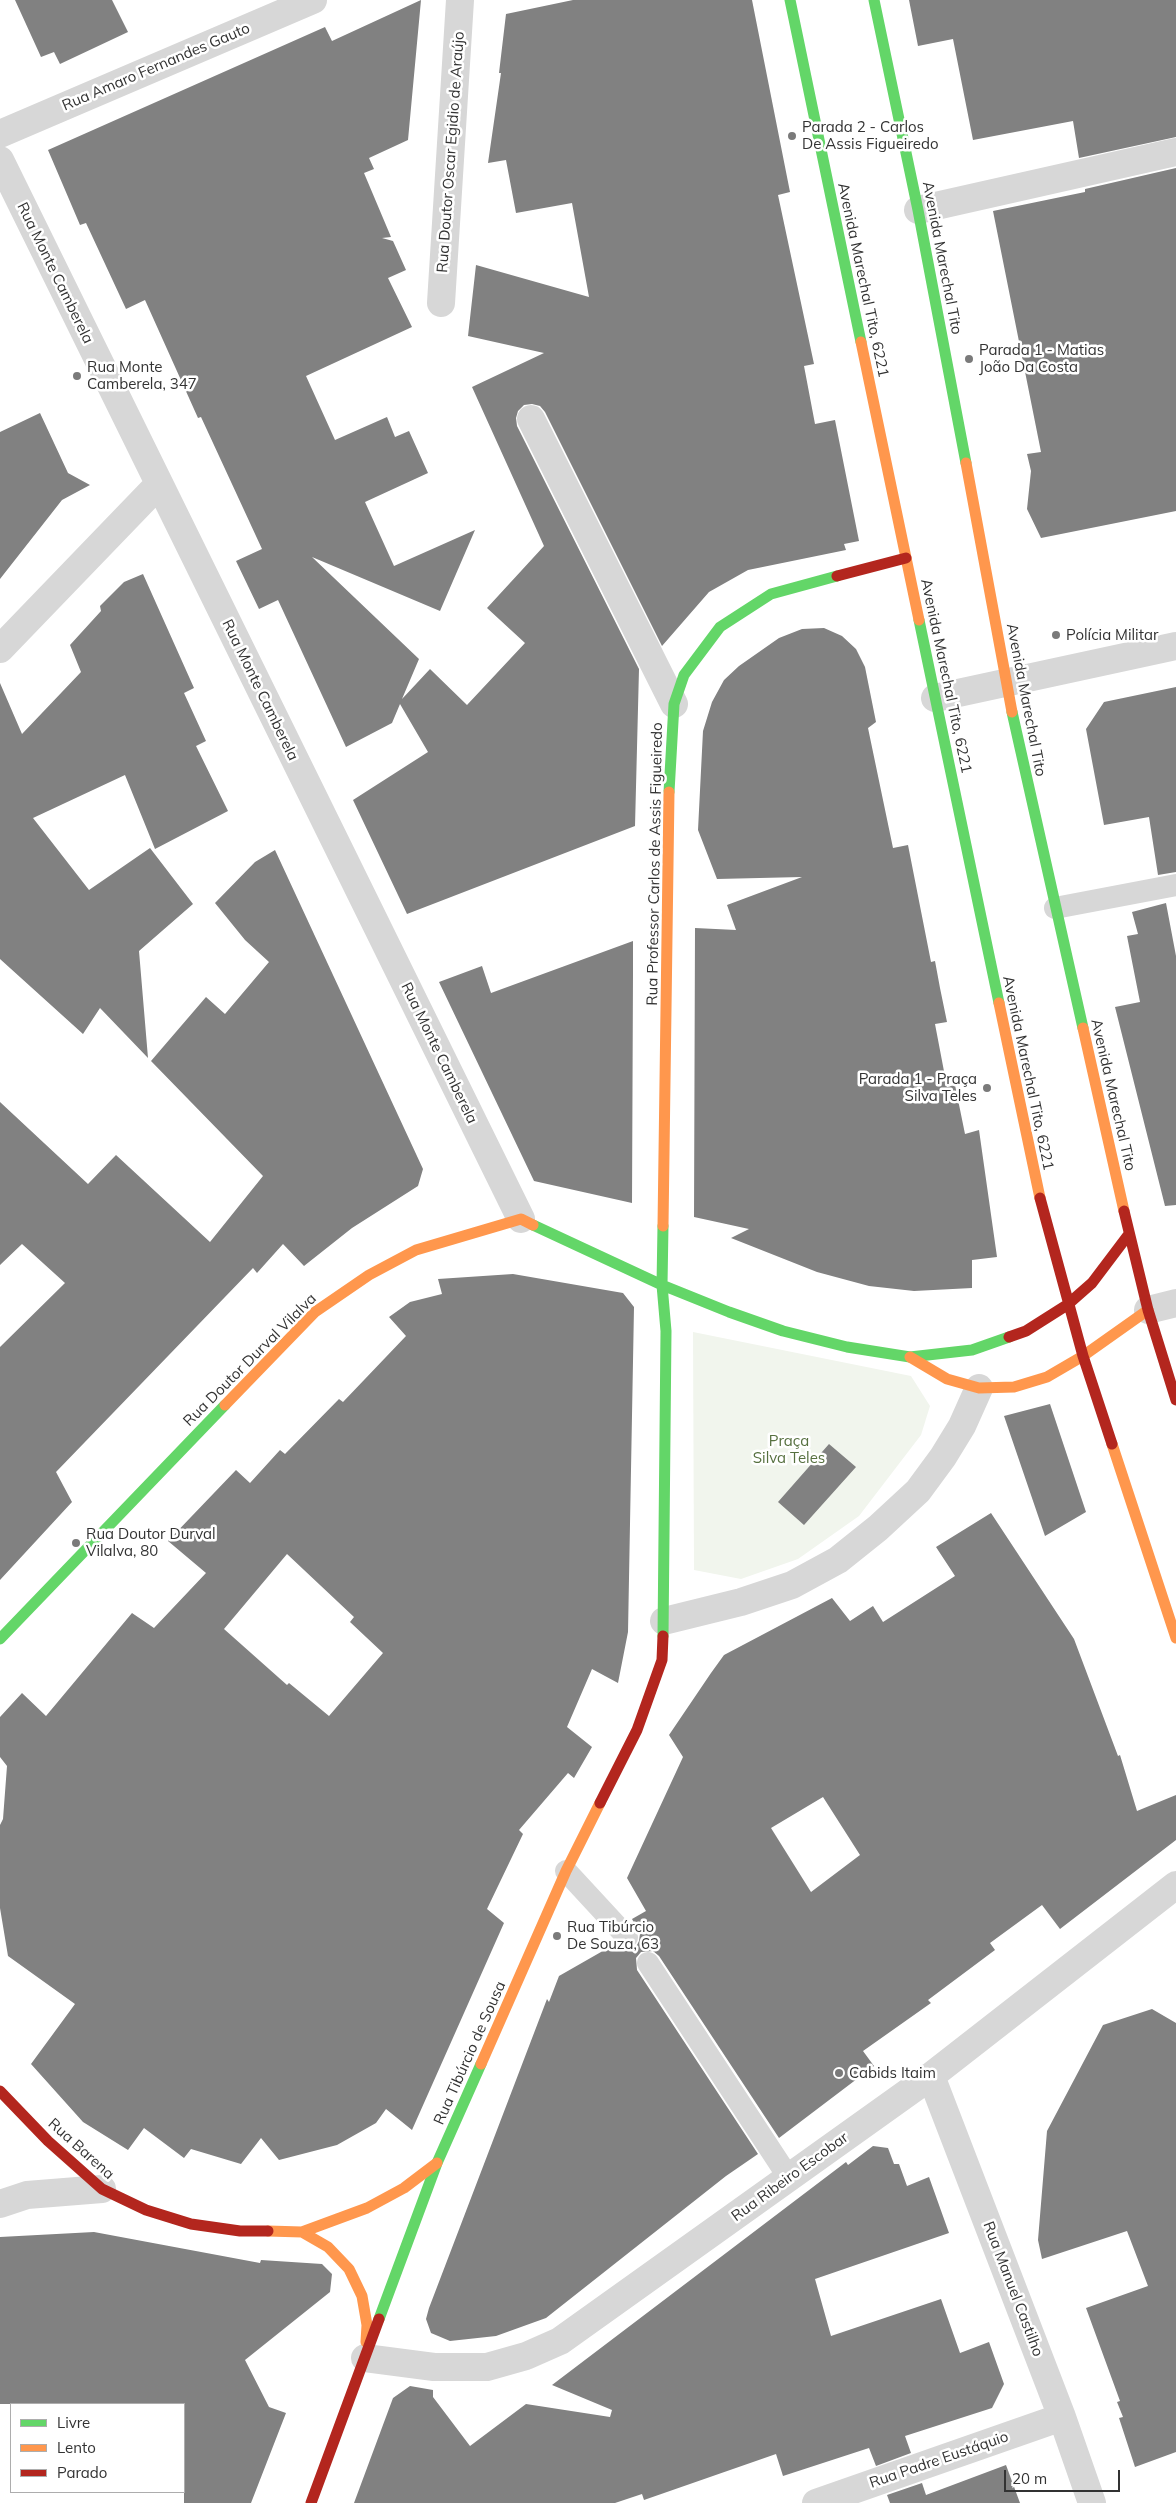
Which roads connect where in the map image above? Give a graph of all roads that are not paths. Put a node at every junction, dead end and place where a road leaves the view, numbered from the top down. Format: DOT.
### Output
graph roads {
  1 [pos="312,0"];
  2 [pos="460,0"];
  3 [pos="790,0"];
  4 [pos="874,0"];
  5 [pos="0,134"];
  6 [pos="1176,152"];
  7 [pos="0,160"];
  8 [pos="918,210"];
  9 [pos="441,303"];
  10 [pos="531,419"];
  11 [pos="158,484"];
  12 [pos="906,558"];
  13 [pos="1176,646"];
  14 [pos="0,649"];
  15 [pos="1007,682"];
  16 [pos="935,698"];
  17 [pos="674,704"];
  18 [pos="1176,885"];
  19 [pos="1055,908"];
  20 [pos="521,1219"];
  21 [pos="1129,1234"];
  22 [pos="662,1285"];
  23 [pos="1176,1303"];
  24 [pos="1067,1305"];
  25 [pos="1148,1310"];
  26 [pos="1083,1356"];
  27 [pos="910,1357"];
  28 [pos="979,1388"];
  29 [pos="1176,1400"];
  30 [pos="664,1620"];
  31 [pos="1176,1638"];
  32 [pos="0,1639"];
  33 [pos="566,1870"];
  34 [pos="1176,1886"];
  35 [pos="627,1937"];
  36 [pos="648,1963"];
  37 [pos="931,2076"];
  38 [pos="0,2091"];
  39 [pos="437,2163"];
  40 [pos="789,2178"];
  41 [pos="102,2189"];
  42 [pos="0,2204"];
  43 [pos="302,2232"];
  44 [pos="365,2358"];
  45 [pos="1062,2417"];
  46 [pos="311,2503"];
  47 [pos="816,2503"];
  48 [pos="1092,2503"];
  1 -- 5 [label="street, Rua Amaro Fernandes Gauto"];
  2 -- 9 [label="street, Rua Doutor Oscar Egidio de Araújo"];
  3 -- 12 [label="main road, Avenida Marechal Tito, 6221"];
  4 -- 8 [label="main road, Avenida Marechal Tito"];
  6 -- 8 [label="street"];
  7 -- 11 [label="street, Rua Monte Camberela"];
  8 -- 15 [label="main road, Avenida Marechal Tito"];
  10 -- 17 [label="street"];
  11 -- 14 [label="street"];
  11 -- 20 [label="street, Rua Monte Camberela"];
  12 -- 16 [label="main road, Avenida Marechal Tito, 6221"];
  12 -- 17 [label="main road, Rua Professor Carlos de Assis Figueiredo"];
  13 -- 15 [label="street"];
  15 -- 16 [label="street"];
  15 -- 19 [label="main road, Avenida Marechal Tito"];
  16 -- 24 [label="main road, Avenida Marechal Tito, 6221"];
  17 -- 22 [label="main road, Rua Professor Carlos de Assis Figueiredo"];
  18 -- 19 [label="lane"];
  19 -- 21 [label="main road, Avenida Marechal Tito"];
  20 -- 22 [label="main road"];
  20 -- 32 [label="main road, Rua Doutor Durval Vilalva"];
  21 -- 24 [label="main road"];
  21 -- 25 [label="main road, Avenida Marechal Tito"];
  22 -- 27 [label="main road"];
  22 -- 30 [label="main road"];
  23 -- 25 [label="street"];
  24 -- 26 [label="main road, Avenida Marechal Tito, 6221"];
  24 -- 27 [label="main road"];
  25 -- 26 [label="main road"];
  25 -- 29 [label="main road, Avenida Marechal Tito"];
  26 -- 28 [label="main road"];
  26 -- 31 [label="main road"];
  27 -- 28 [label="main road"];
  28 -- 30 [label="street"];
  30 -- 33 [label="main road, Rua Tibúrcio de Sousa"];
  33 -- 35 [label="lane"];
  33 -- 39 [label="main road, Rua Tibúrcio de Sousa"];
  34 -- 37 [label="street, Rua Ribeiro Escobar"];
  36 -- 40 [label="lane"];
  37 -- 40 [label="street, Rua Ribeiro Escobar"];
  37 -- 45 [label="street, Rua Manuel Castilho"];
  38 -- 41 [label="main road, Rua Barena"];
  39 -- 43 [label="main road, Rua Barena"];
  39 -- 44 [label="main road, Rua Tibúrcio de Sousa"];
  40 -- 44 [label="street, Rua Ribeiro Escobar"];
  41 -- 42 [label="street"];
  41 -- 43 [label="main road, Rua Barena"];
  43 -- 44 [label="main road, Rua Barena"];
  44 -- 46 [label="main road, Rua Tibúrcio de Sousa"];
  45 -- 47 [label="street, Rua Padre Eustáquio"];
  45 -- 48 [label="street, Rua Manuel Castilho"];
}
